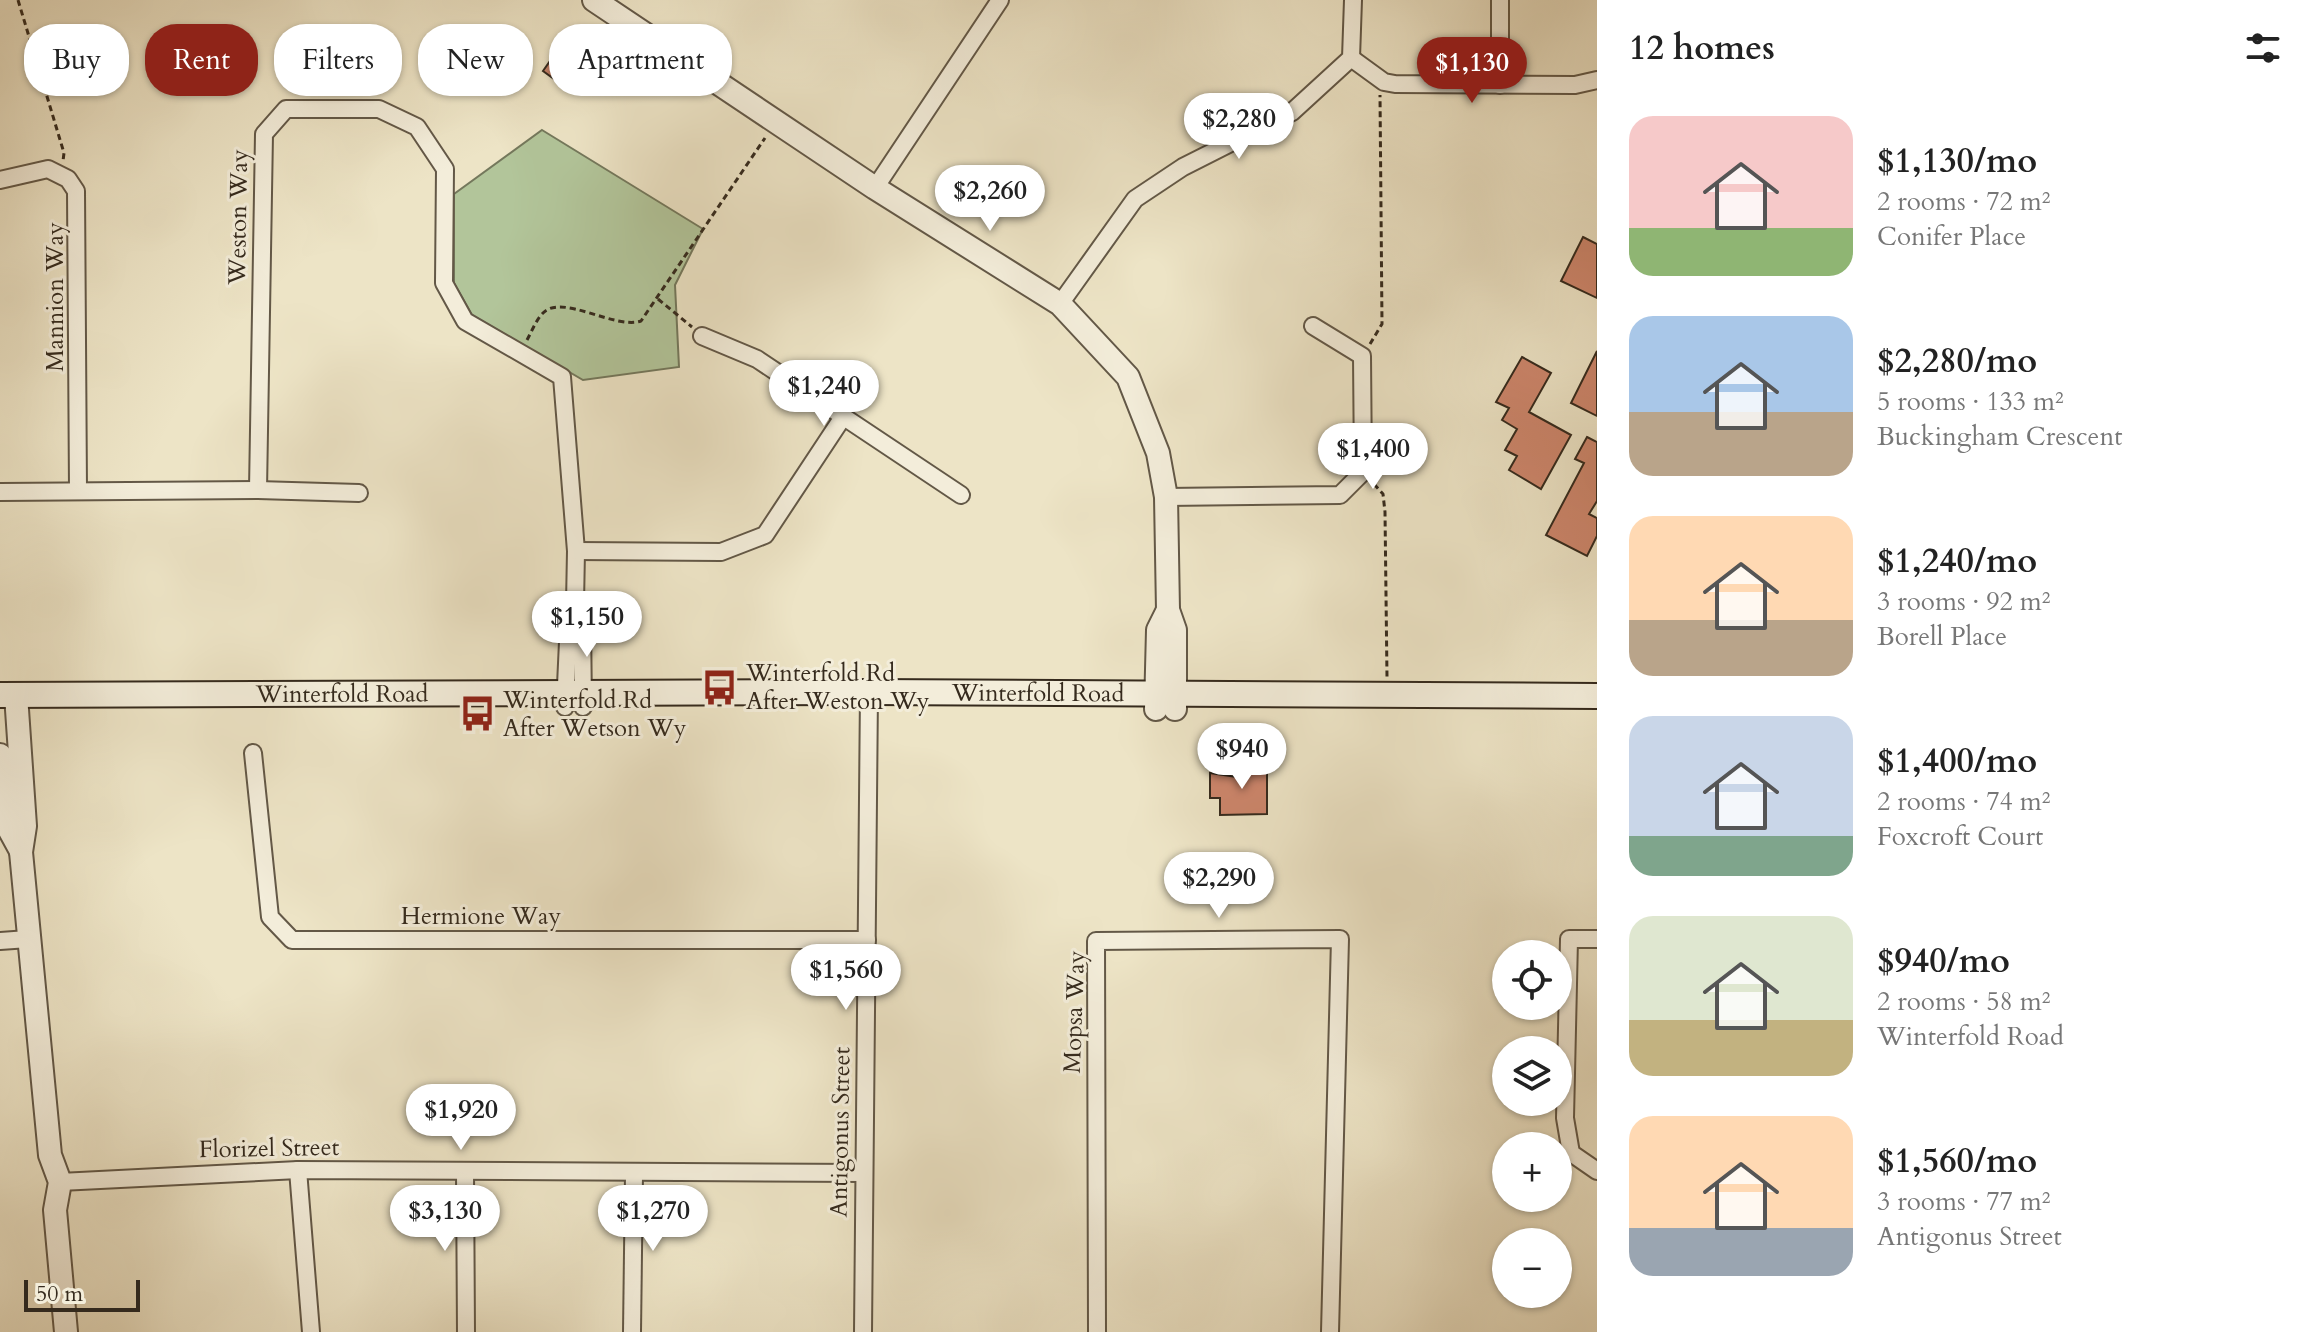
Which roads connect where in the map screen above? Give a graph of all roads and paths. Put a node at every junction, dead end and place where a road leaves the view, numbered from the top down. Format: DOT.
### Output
graph roads {
  1 [pos="18,0"];
  2 [pos="1000,0"];
  3 [pos="1353,0"];
  4 [pos="1500,0"];
  5 [pos="606,3"];
  6 [pos="1351,58"];
  7 [pos="1597,80"];
  8 [pos="1500,85"];
  9 [pos="1380,88"];
  10 [pos="773,119"];
  11 [pos="59,172"];
  12 [pos="0,180"];
  13 [pos="875,188"];
  14 [pos="658,299"];
  15 [pos="1060,304"];
  16 [pos="1313,326"];
  17 [pos="702,336"];
  18 [pos="521,350"];
  19 [pos="1362,358"];
  20 [pos="843,417"];
  21 [pos="1363,472"];
  22 [pos="78,490"];
  23 [pos="258,490"];
  24 [pos="0,492"];
  25 [pos="359,493"];
  26 [pos="961,495"];
  27 [pos="1166,497"];
  28 [pos="576,551"];
  29 [pos="1597,696"];
  30 [pos="1387,697"];
  31 [pos="870,700"];
  32 [pos="574,701"];
  33 [pos="1165,701"];
  34 [pos="8,702"];
  35 [pos="1597,709"];
  36 [pos="253,753"];
  37 [pos="0,755"];
  38 [pos="21,852"];
  39 [pos="28,939"];
  40 [pos="1597,939"];
  41 [pos="867,940"];
  42 [pos="0,941"];
  43 [pos="298,1170"];
  44 [pos="1597,1171"];
  45 [pos="465,1172"];
  46 [pos="864,1173"];
  47 [pos="634,1174"];
  48 [pos="60,1182"];
  49 [pos="66,1332"];
  50 [pos="311,1332"];
  51 [pos="466,1332"];
  52 [pos="632,1332"];
  53 [pos="863,1332"];
  54 [pos="1097,1332"];
  55 [pos="1330,1332"];
  1 -- 11 [label="path"];
  2 -- 13 [label="street"];
  3 -- 6 [label="street"];
  4 -- 8 [label="street"];
  5 -- 10 [label="street"];
  6 -- 8 [label="street"];
  6 -- 15 [label="street"];
  7 -- 8 [label="street"];
  9 -- 19 [label="path"];
  10 -- 13 [label="street"];
  10 -- 14 [label="path"];
  11 -- 12 [label="street"];
  11 -- 22 [label="street, Mannion Way"];
  13 -- 15 [label="street"];
  14 -- 17 [label="path"];
  14 -- 18 [label="path"];
  15 -- 27 [label="street"];
  16 -- 19 [label="street"];
  17 -- 20 [label="street"];
  18 -- 23 [label="street, Weston Way"];
  18 -- 28 [label="street, Weston Way"];
  19 -- 21 [label="street"];
  20 -- 26 [label="street"];
  20 -- 28 [label="street"];
  21 -- 27 [label="street"];
  21 -- 30 [label="path"];
  22 -- 23 [label="street"];
  22 -- 24 [label="street"];
  23 -- 25 [label="street"];
  27 -- 33 [label="street"];
  28 -- 32 [label="street, Weston Way"];
  29 -- 30 [label="main road, Winterfold Road"];
  30 -- 33 [label="main road, Winterfold Road"];
  31 -- 32 [label="main road, Winterfold Road"];
  31 -- 33 [label="main road, Winterfold Road"];
  31 -- 41 [label="street, Antigonus Street"];
  32 -- 34 [label="main road, Winterfold Road"];
  33 -- 35 [label="main road, Winterfold Road"];
  34 -- 38 [label="street"];
  36 -- 41 [label="street, Hermione Way"];
  37 -- 38 [label="street"];
  38 -- 39 [label="street"];
  39 -- 42 [label="street"];
  39 -- 48 [label="street"];
  40 -- 44 [label="street"];
  41 -- 46 [label="street, Antigonus Street"];
  43 -- 45 [label="street, Florizel Street"];
  43 -- 48 [label="street, Florizel Street"];
  43 -- 50 [label="street"];
  45 -- 47 [label="street, Florizel Street"];
  45 -- 51 [label="street"];
  46 -- 47 [label="street, Florizel Street"];
  46 -- 53 [label="street, Antigonus Street"];
  47 -- 52 [label="street"];
  48 -- 49 [label="street"];
  54 -- 55 [label="street, Mopsa Way"];
}
